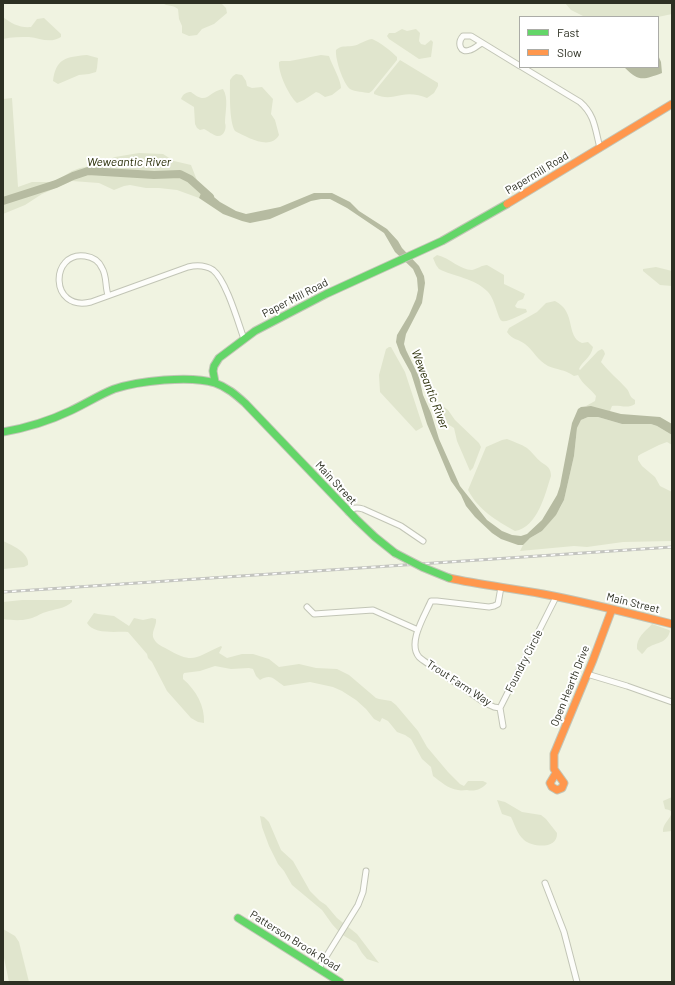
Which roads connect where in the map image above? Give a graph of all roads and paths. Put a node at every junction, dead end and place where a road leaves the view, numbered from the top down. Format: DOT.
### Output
graph roads {
  1 [pos="482,43"];
  2 [pos="519,66"];
  3 [pos="523,68"];
  4 [pos="672,104"];
  5 [pos="600,148"];
  6 [pos="411,255"];
  7 [pos="108,295"];
  8 [pos="244,339"];
  9 [pos="215,382"];
  10 [pos="3,432"];
  11 [pos="348,512"];
  12 [pos="424,541"];
  13 [pos="501,587"];
  14 [pos="556,597"];
  15 [pos="306,606"];
  16 [pos="612,609"];
  17 [pos="672,624"];
  18 [pos="418,630"];
  19 [pos="587,674"];
  20 [pos="672,702"];
  21 [pos="500,708"];
  22 [pos="504,726"];
  23 [pos="556,773"];
  24 [pos="366,871"];
  25 [pos="545,883"];
  26 [pos="238,918"];
  27 [pos="319,968"];
  28 [pos="340,982"];
  29 [pos="577,982"];
  1 -- 2 [label="street"];
  3 -- 5 [label="street"];
  4 -- 5 [label="street, Papermill Road"];
  5 -- 6 [label="street, Papermill Road"];
  6 -- 8 [label="street, Paper Mill Road"];
  7 -- 7 [label="street"];
  7 -- 8 [label="street"];
  8 -- 9 [label="street, Paper Mill Road"];
  9 -- 10 [label="street, Main Street"];
  9 -- 11 [label="street, Main Street"];
  11 -- 12 [label="street"];
  11 -- 13 [label="street, Main Street, bridge"];
  13 -- 14 [label="street, Main Street"];
  13 -- 18 [label="street, Trout Farm Way"];
  14 -- 16 [label="street, Main Street"];
  14 -- 21 [label="street, Foundry Circle"];
  15 -- 18 [label="street"];
  16 -- 17 [label="street, Main Street"];
  16 -- 19 [label="street, Open Hearth Drive"];
  18 -- 21 [label="street, Trout Farm Way"];
  19 -- 20 [label="street"];
  19 -- 23 [label="street, Open Hearth Drive"];
  21 -- 22 [label="street"];
  24 -- 27 [label="street"];
  25 -- 29 [label="street"];
  26 -- 27 [label="street, Patterson Brook Road"];
  27 -- 28 [label="street, Patterson Brook Road"];
}
